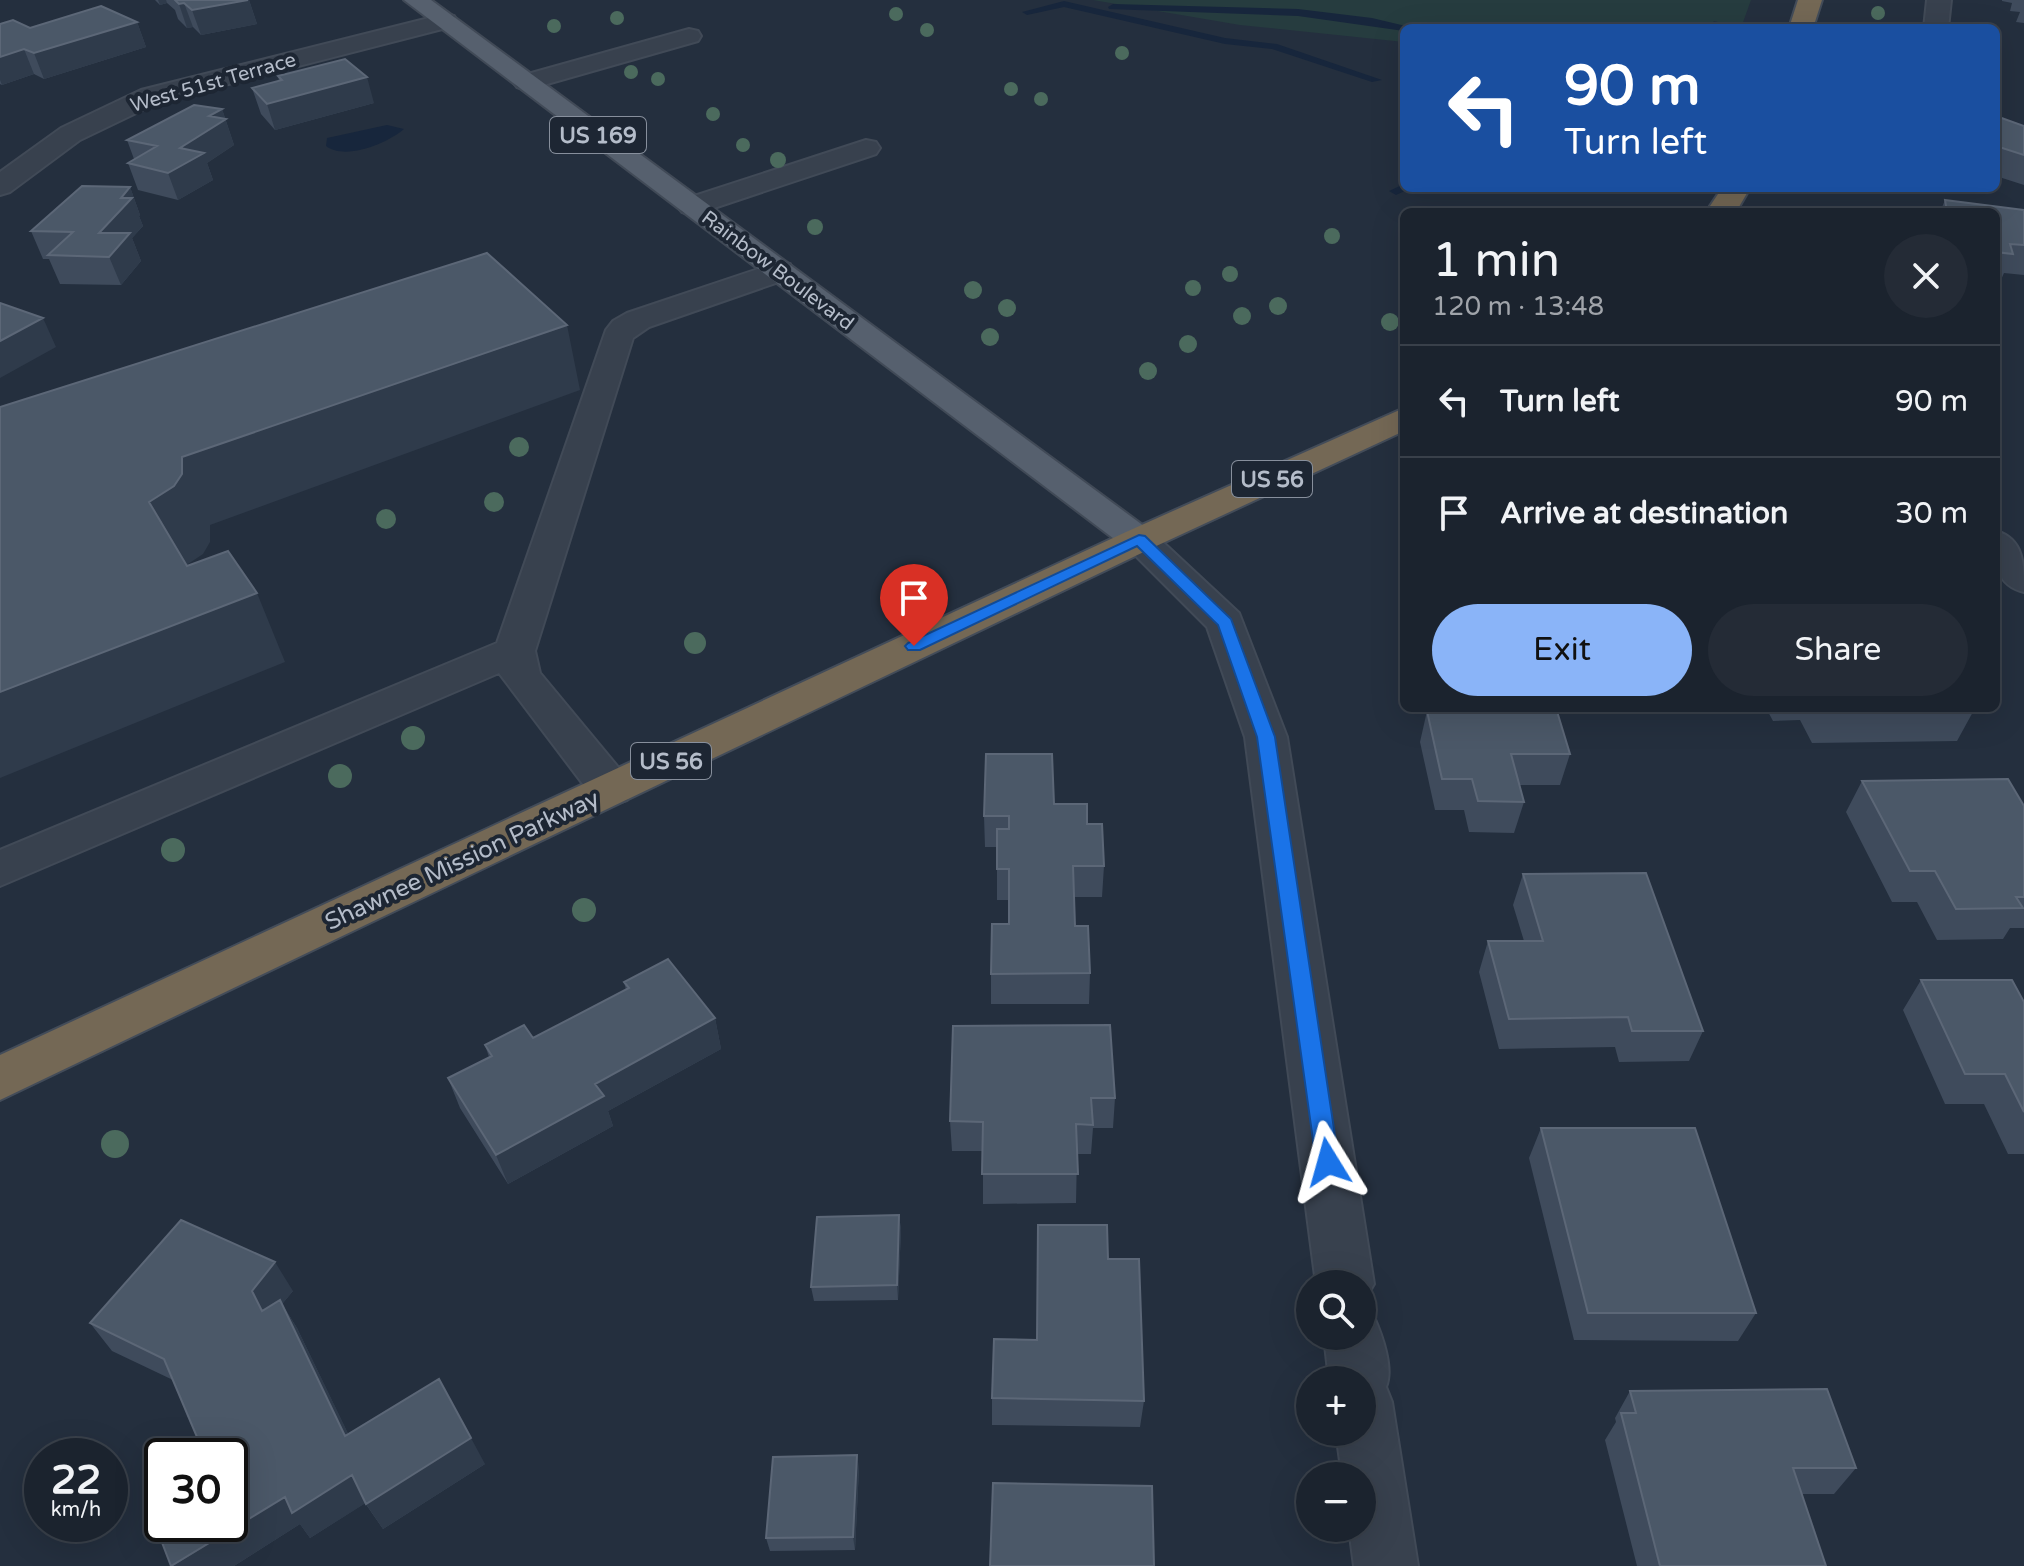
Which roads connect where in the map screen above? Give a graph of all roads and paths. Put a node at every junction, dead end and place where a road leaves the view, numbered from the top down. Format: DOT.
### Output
graph roads {
  1 [pos="416,0"];
  2 [pos="1810,0"];
  3 [pos="1939,0"];
  4 [pos="445,21"];
  5 [pos="1802,24"];
  6 [pos="1936,24"];
  7 [pos="689,36"];
  8 [pos="526,82"];
  9 [pos="866,148"];
  10 [pos="0,186"];
  11 [pos="692,206"];
  12 [pos="779,271"];
  13 [pos="1400,420"];
  14 [pos="1139,540"];
  15 [pos="2000,547"];
  16 [pos="2024,580"];
  17 [pos="515,651"];
  18 [pos="611,789"];
  19 [pos="0,869"];
  20 [pos="0,1079"];
  21 [pos="1343,1270"];
  22 [pos="1368,1446"];
  23 [pos="1386,1566"];
  1 -- 4 [label="main road, Rainbow Boulevard / US 169"];
  2 -- 5 [label="highway"];
  3 -- 6 [label="street"];
  4 -- 8 [label="main road, Rainbow Boulevard / US 169"];
  4 -- 10 [label="street, West 51st Terrace"];
  7 -- 8 [label="street"];
  8 -- 11 [label="main road, Rainbow Boulevard / US 169"];
  9 -- 11 [label="street"];
  11 -- 12 [label="main road, Rainbow Boulevard / US 169"];
  12 -- 14 [label="main road, Rainbow Boulevard / US 169"];
  12 -- 17 [label="street"];
  13 -- 14 [label="highway, Shawnee Mission Parkway / US 56"];
  14 -- 18 [label="highway, Shawnee Mission Parkway / US 56"];
  14 -- 21 [label="street"];
  15 -- 16 [label="street"];
  17 -- 18 [label="street"];
  17 -- 19 [label="street"];
  18 -- 20 [label="highway, Shawnee Mission Parkway / US 56"];
  22 -- 23 [label="street"];
}
